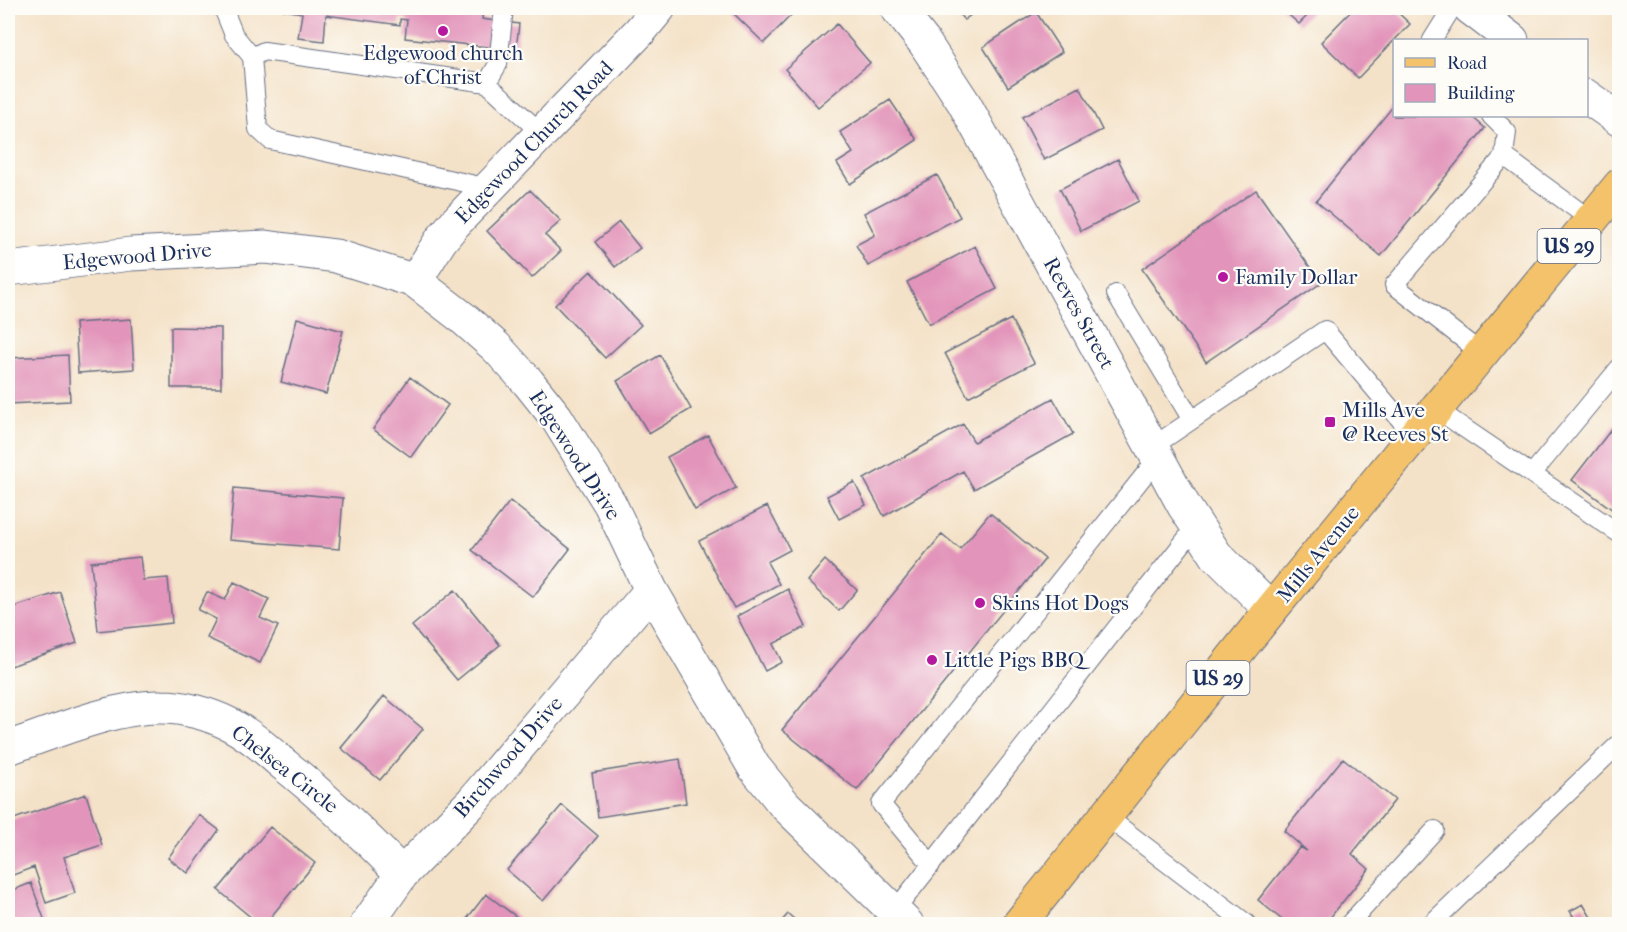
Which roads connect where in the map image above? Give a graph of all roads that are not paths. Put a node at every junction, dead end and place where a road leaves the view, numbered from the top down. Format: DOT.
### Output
graph roads {
  1 [pos="223,8"];
  2 [pos="504,8"];
  3 [pos="659,8"];
  4 [pos="897,8"];
  5 [pos="1452,8"];
  6 [pos="1470,8"];
  7 [pos="1433,39"];
  8 [pos="1511,39"];
  9 [pos="252,57"];
  10 [pos="487,82"];
  11 [pos="1588,97"];
  12 [pos="1492,117"];
  13 [pos="1620,120"];
  14 [pos="541,133"];
  15 [pos="1504,156"];
  16 [pos="1620,185"];
  17 [pos="489,188"];
  18 [pos="1591,220"];
  19 [pos="8,269"];
  20 [pos="415,281"];
  21 [pos="1116,294"];
  22 [pos="1481,354"];
  23 [pos="1620,368"];
  24 [pos="1436,409"];
  25 [pos="1192,420"];
  26 [pos="1414,436"];
  27 [pos="1155,453"];
  28 [pos="1532,474"];
  29 [pos="1197,525"];
  30 [pos="1620,534"];
  31 [pos="651,590"];
  32 [pos="1271,610"];
  33 [pos="1620,743"];
  34 [pos="8,748"];
  35 [pos="1107,817"];
  36 [pos="1435,830"];
  37 [pos="931,864"];
  38 [pos="402,874"];
  39 [pos="901,918"];
  40 [pos="367,924"];
  41 [pos="1019,924"];
  42 [pos="1247,924"];
  43 [pos="1349,924"];
  44 [pos="1431,924"];
  1 -- 9 [label="lane"];
  2 -- 10 [label="lane"];
  3 -- 14 [label="street, Edgewood Church Road"];
  4 -- 27 [label="street, Reeves Street"];
  5 -- 7 [label="lane"];
  6 -- 8 [label="street"];
  9 -- 10 [label="lane"];
  9 -- 17 [label="lane"];
  10 -- 14 [label="lane"];
  11 -- 13 [label="street"];
  12 -- 15 [label="lane"];
  14 -- 17 [label="street, Edgewood Church Road"];
  15 -- 18 [label="lane"];
  15 -- 22 [label="lane"];
  16 -- 18 [label="main road, Mills Avenue / US 29"];
  17 -- 20 [label="street, Edgewood Church Road"];
  18 -- 22 [label="main road, Mills Avenue / US 29"];
  19 -- 20 [label="street, Edgewood Drive"];
  20 -- 31 [label="street, Edgewood Drive"];
  21 -- 25 [label="lane"];
  22 -- 24 [label="main road, Mills Avenue / US 29"];
  23 -- 28 [label="lane"];
  24 -- 26 [label="main road, Mills Avenue / US 29"];
  24 -- 28 [label="lane"];
  25 -- 26 [label="lane"];
  25 -- 27 [label="lane"];
  26 -- 32 [label="main road, Mills Avenue / US 29"];
  27 -- 29 [label="street, Reeves Street"];
  27 -- 37 [label="lane"];
  28 -- 30 [label="lane"];
  29 -- 32 [label="street, Reeves Street"];
  29 -- 37 [label="lane"];
  31 -- 38 [label="street, Birchwood Drive"];
  31 -- 39 [label="street, Edgewood Drive"];
  32 -- 35 [label="main road, Mills Avenue / US 29"];
  33 -- 44 [label="lane"];
  34 -- 38 [label="street, Chelsea Circle"];
  35 -- 41 [label="main road, Mills Avenue / US 29"];
  35 -- 42 [label="lane"];
  36 -- 43 [label="lane"];
  37 -- 39 [label="lane"];
  38 -- 40 [label="street, Birchwood Drive"];
}
